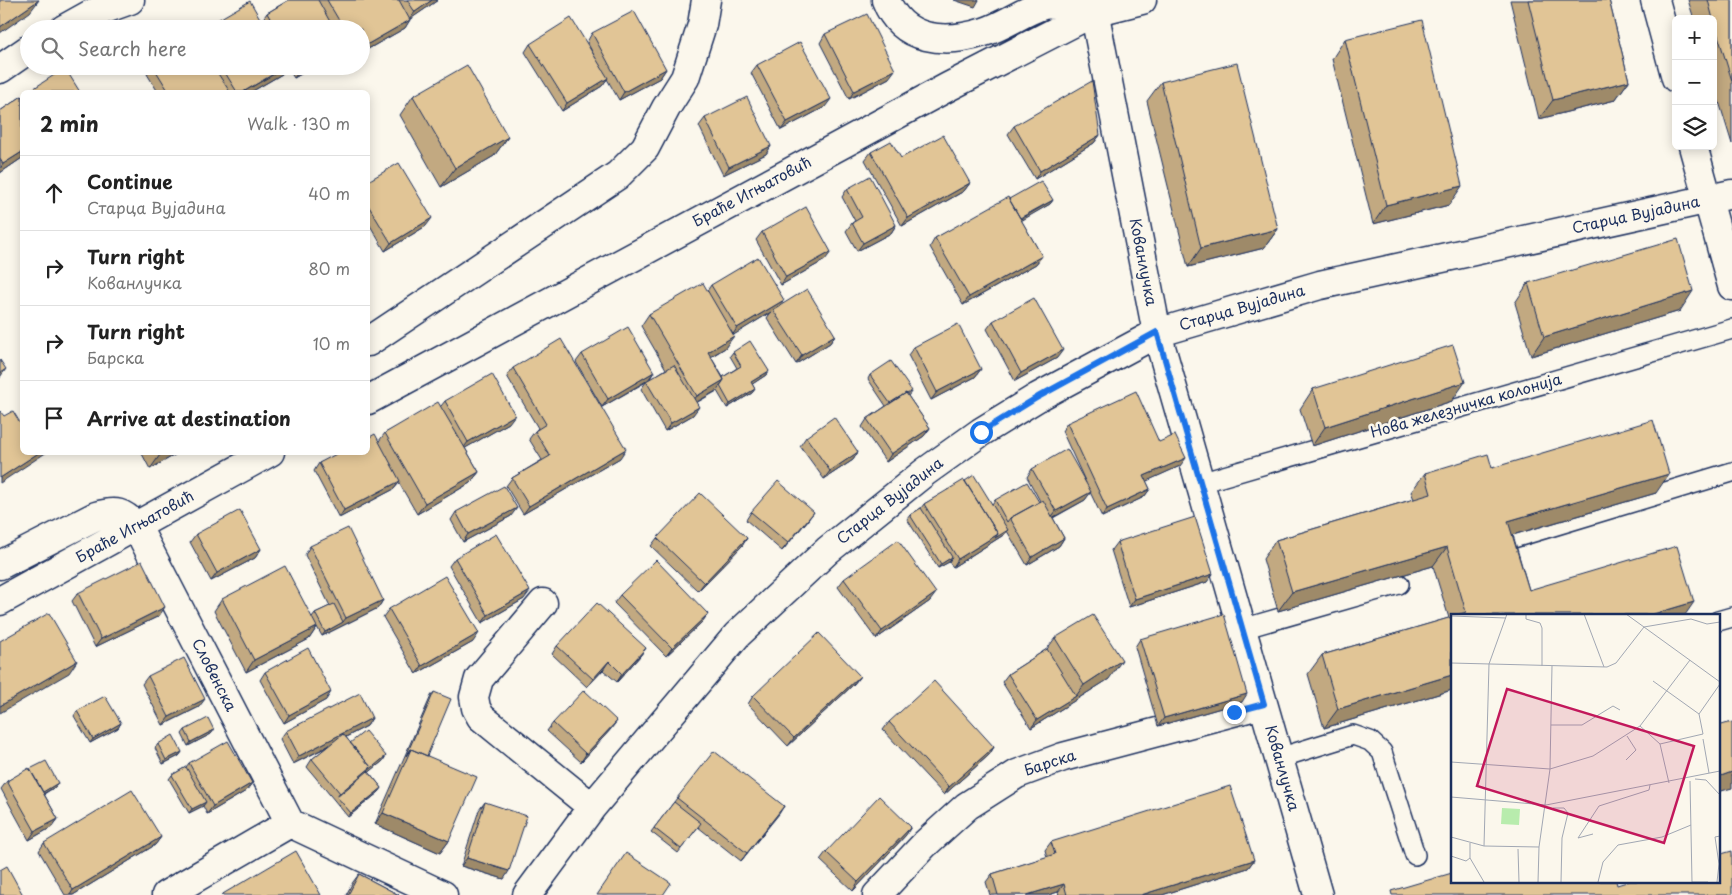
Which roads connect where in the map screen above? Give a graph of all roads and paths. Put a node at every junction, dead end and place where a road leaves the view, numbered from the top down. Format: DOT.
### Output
graph roads {
  1 [pos="130,0"];
  2 [pos="706,0"];
  3 [pos="886,0"];
  4 [pos="1142,0"];
  5 [pos="1655,0"];
  6 [pos="1093,6"];
  7 [pos="80,20"];
  8 [pos="20,55"];
  9 [pos="1672,63"];
  10 [pos="0,69"];
  11 [pos="1696,150"];
  12 [pos="1720,197"];
  13 [pos="1732,286"];
  14 [pos="1732,329"];
  15 [pos="1157,332"];
  16 [pos="370,341"];
  17 [pos="370,399"];
  18 [pos="265,455"];
  19 [pos="1732,472"];
  20 [pos="1200,483"];
  21 [pos="138,527"];
  22 [pos="1507,540"];
  23 [pos="0,565"];
  24 [pos="1399,584"];
  25 [pos="0,601"];
  26 [pos="543,604"];
  27 [pos="1242,629"];
  28 [pos="1264,704"];
  29 [pos="1279,758"];
  30 [pos="592,807"];
  31 [pos="290,823"];
  32 [pos="1415,855"];
  33 [pos="166,895"];
  34 [pos="443,895"];
  35 [pos="527,895"];
  36 [pos="877,895"];
  37 [pos="1318,895"];
  1 -- 7 [label="street"];
  2 -- 16 [label="street"];
  3 -- 6 [label="street"];
  4 -- 6 [label="street, Браће Игњатовић"];
  5 -- 9 [label="street"];
  6 -- 15 [label="street, Кованлучка"];
  6 -- 17 [label="street, Браће Игњатовић"];
  8 -- 10 [label="street"];
  11 -- 12 [label="street"];
  12 -- 13 [label="street"];
  12 -- 15 [label="street, Старца Вујадина"];
  14 -- 20 [label="lane, Нова железничка колонија"];
  15 -- 20 [label="street, Кованлучка"];
  15 -- 30 [label="street, Старца Вујадина"];
  18 -- 21 [label="street, Браће Игњатовић"];
  19 -- 22 [label="lane"];
  20 -- 27 [label="street, Кованлучка"];
  21 -- 23 [label="street"];
  21 -- 25 [label="street, Браће Игњатовић"];
  21 -- 31 [label="street, Словенска"];
  24 -- 27 [label="lane"];
  26 -- 30 [label="street"];
  27 -- 28 [label="street, Кованлучка"];
  28 -- 29 [label="street, Кованлучка"];
  28 -- 36 [label="street, Барска"];
  29 -- 32 [label="lane"];
  29 -- 37 [label="street, Кованлучка"];
  30 -- 35 [label="street, Старца Вујадина"];
  31 -- 33 [label="street"];
  31 -- 34 [label="street"];
}
